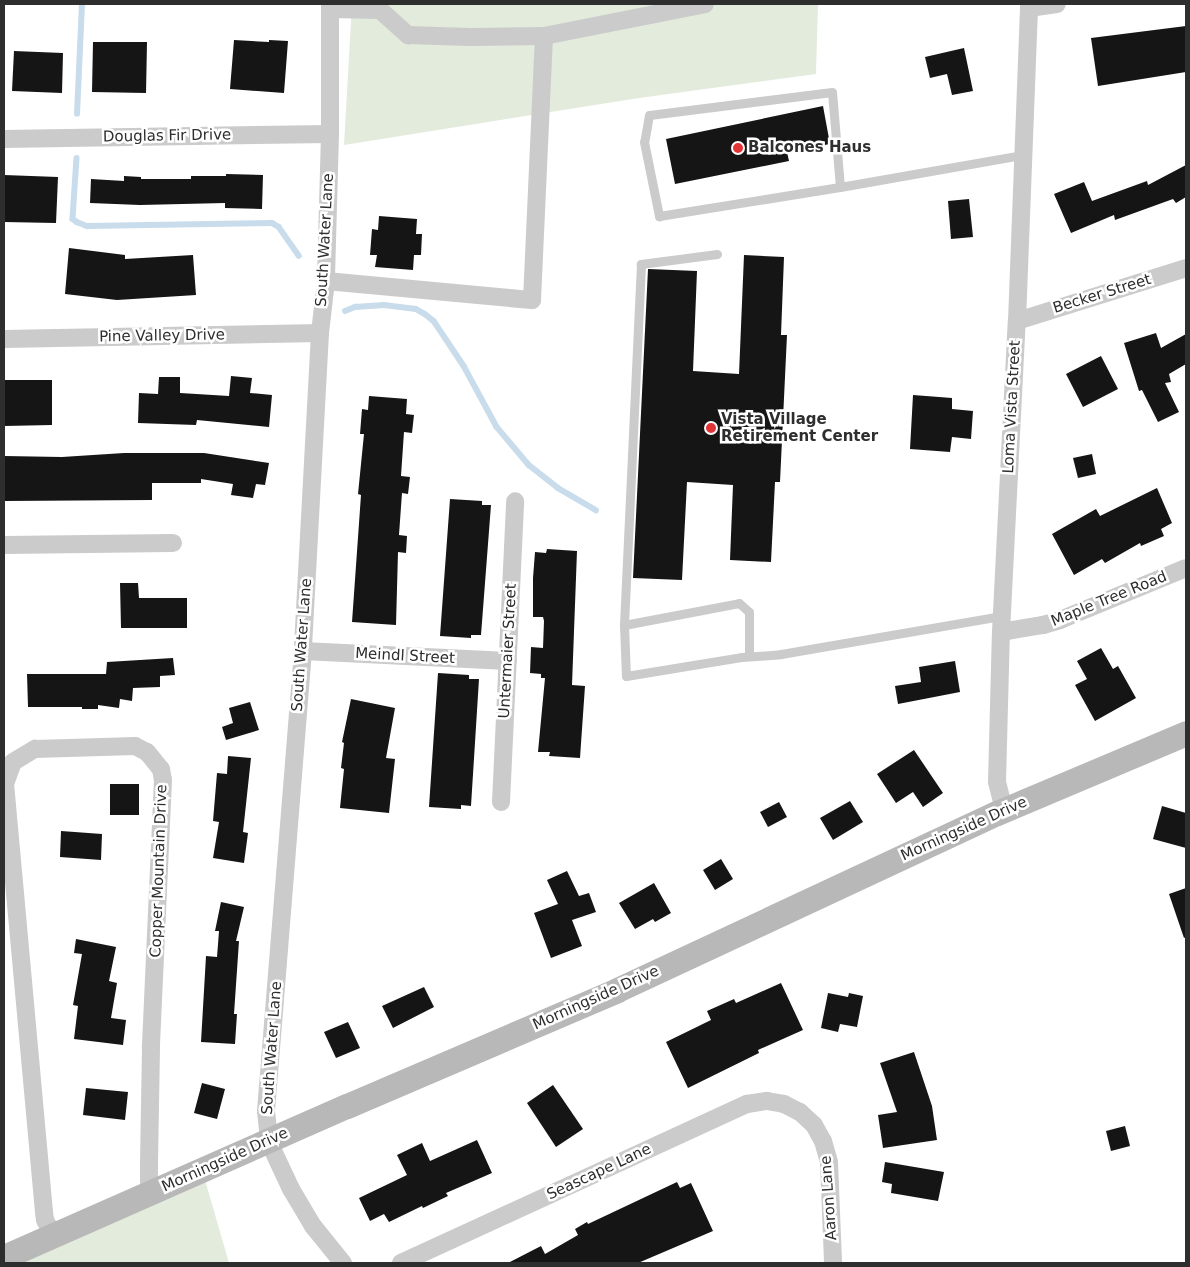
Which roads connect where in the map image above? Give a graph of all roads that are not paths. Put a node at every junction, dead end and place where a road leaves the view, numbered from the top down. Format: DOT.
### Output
graph roads {
  1 [pos="704,4"];
  2 [pos="1057,4"];
  3 [pos="330,6"];
  4 [pos="1029,6"];
  5 [pos="380,7"];
  6 [pos="544,36"];
  7 [pos="330,134"];
  8 [pos="4,139"];
  9 [pos="1022,155"];
  10 [pos="840,187"];
  11 [pos="717,254"];
  12 [pos="1186,268"];
  13 [pos="326,281"];
  14 [pos="1017,321"];
  15 [pos="320,334"];
  16 [pos="4,339"];
  17 [pos="515,501"];
  18 [pos="173,543"];
  19 [pos="4,545"];
  20 [pos="1186,568"];
  21 [pos="1001,624"];
  22 [pos="624,625"];
  23 [pos="303,651"];
  24 [pos="749,656"];
  25 [pos="508,661"];
  26 [pos="1186,733"];
  27 [pos="501,802"];
  28 [pos="1004,810"];
  29 [pos="800,1112"];
  30 [pos="269,1142"];
  31 [pos="154,1192"];
  32 [pos="53,1235"];
  33 [pos="4,1257"];
  34 [pos="343,1263"];
  35 [pos="401,1263"];
  36 [pos="833,1263"];
  1 -- 6 [label="street"];
  2 -- 4 [label="street"];
  3 -- 5 [label="street"];
  3 -- 7 [label="street, South Water Lane"];
  4 -- 9 [label="street, Loma Vista Street"];
  5 -- 6 [label="street"];
  6 -- 13 [label="street"];
  7 -- 8 [label="street, Douglas Fir Drive"];
  7 -- 13 [label="street, South Water Lane"];
  9 -- 10 [label="lane"];
  9 -- 14 [label="street, Loma Vista Street"];
  10 -- 10 [label="lane"];
  11 -- 22 [label="lane"];
  12 -- 14 [label="street, Becker Street"];
  13 -- 15 [label="street, South Water Lane"];
  14 -- 21 [label="street, Loma Vista Street"];
  15 -- 16 [label="street, Pine Valley Drive"];
  15 -- 23 [label="street, South Water Lane"];
  17 -- 25 [label="street, Untermaier Street"];
  18 -- 19 [label="street"];
  20 -- 21 [label="street, Maple Tree Road"];
  21 -- 24 [label="lane"];
  21 -- 28 [label="street, Loma Vista Street"];
  22 -- 24 [label="lane"];
  22 -- 24 [label="lane"];
  23 -- 25 [label="street, Meindl Street"];
  23 -- 30 [label="street, South Water Lane"];
  25 -- 27 [label="street, Untermaier Street"];
  26 -- 28 [label="street, Morningside Drive"];
  28 -- 30 [label="street, Morningside Drive"];
  29 -- 35 [label="street, Seascape Lane"];
  29 -- 36 [label="street, Aaron Lane"];
  30 -- 31 [label="street, Morningside Drive"];
  30 -- 34 [label="street, South Water Lane"];
  31 -- 32 [label="street, Morningside Drive"];
  31 -- 32 [label="street, Copper Mountain Drive"];
  32 -- 33 [label="street, Morningside Drive"];
}
